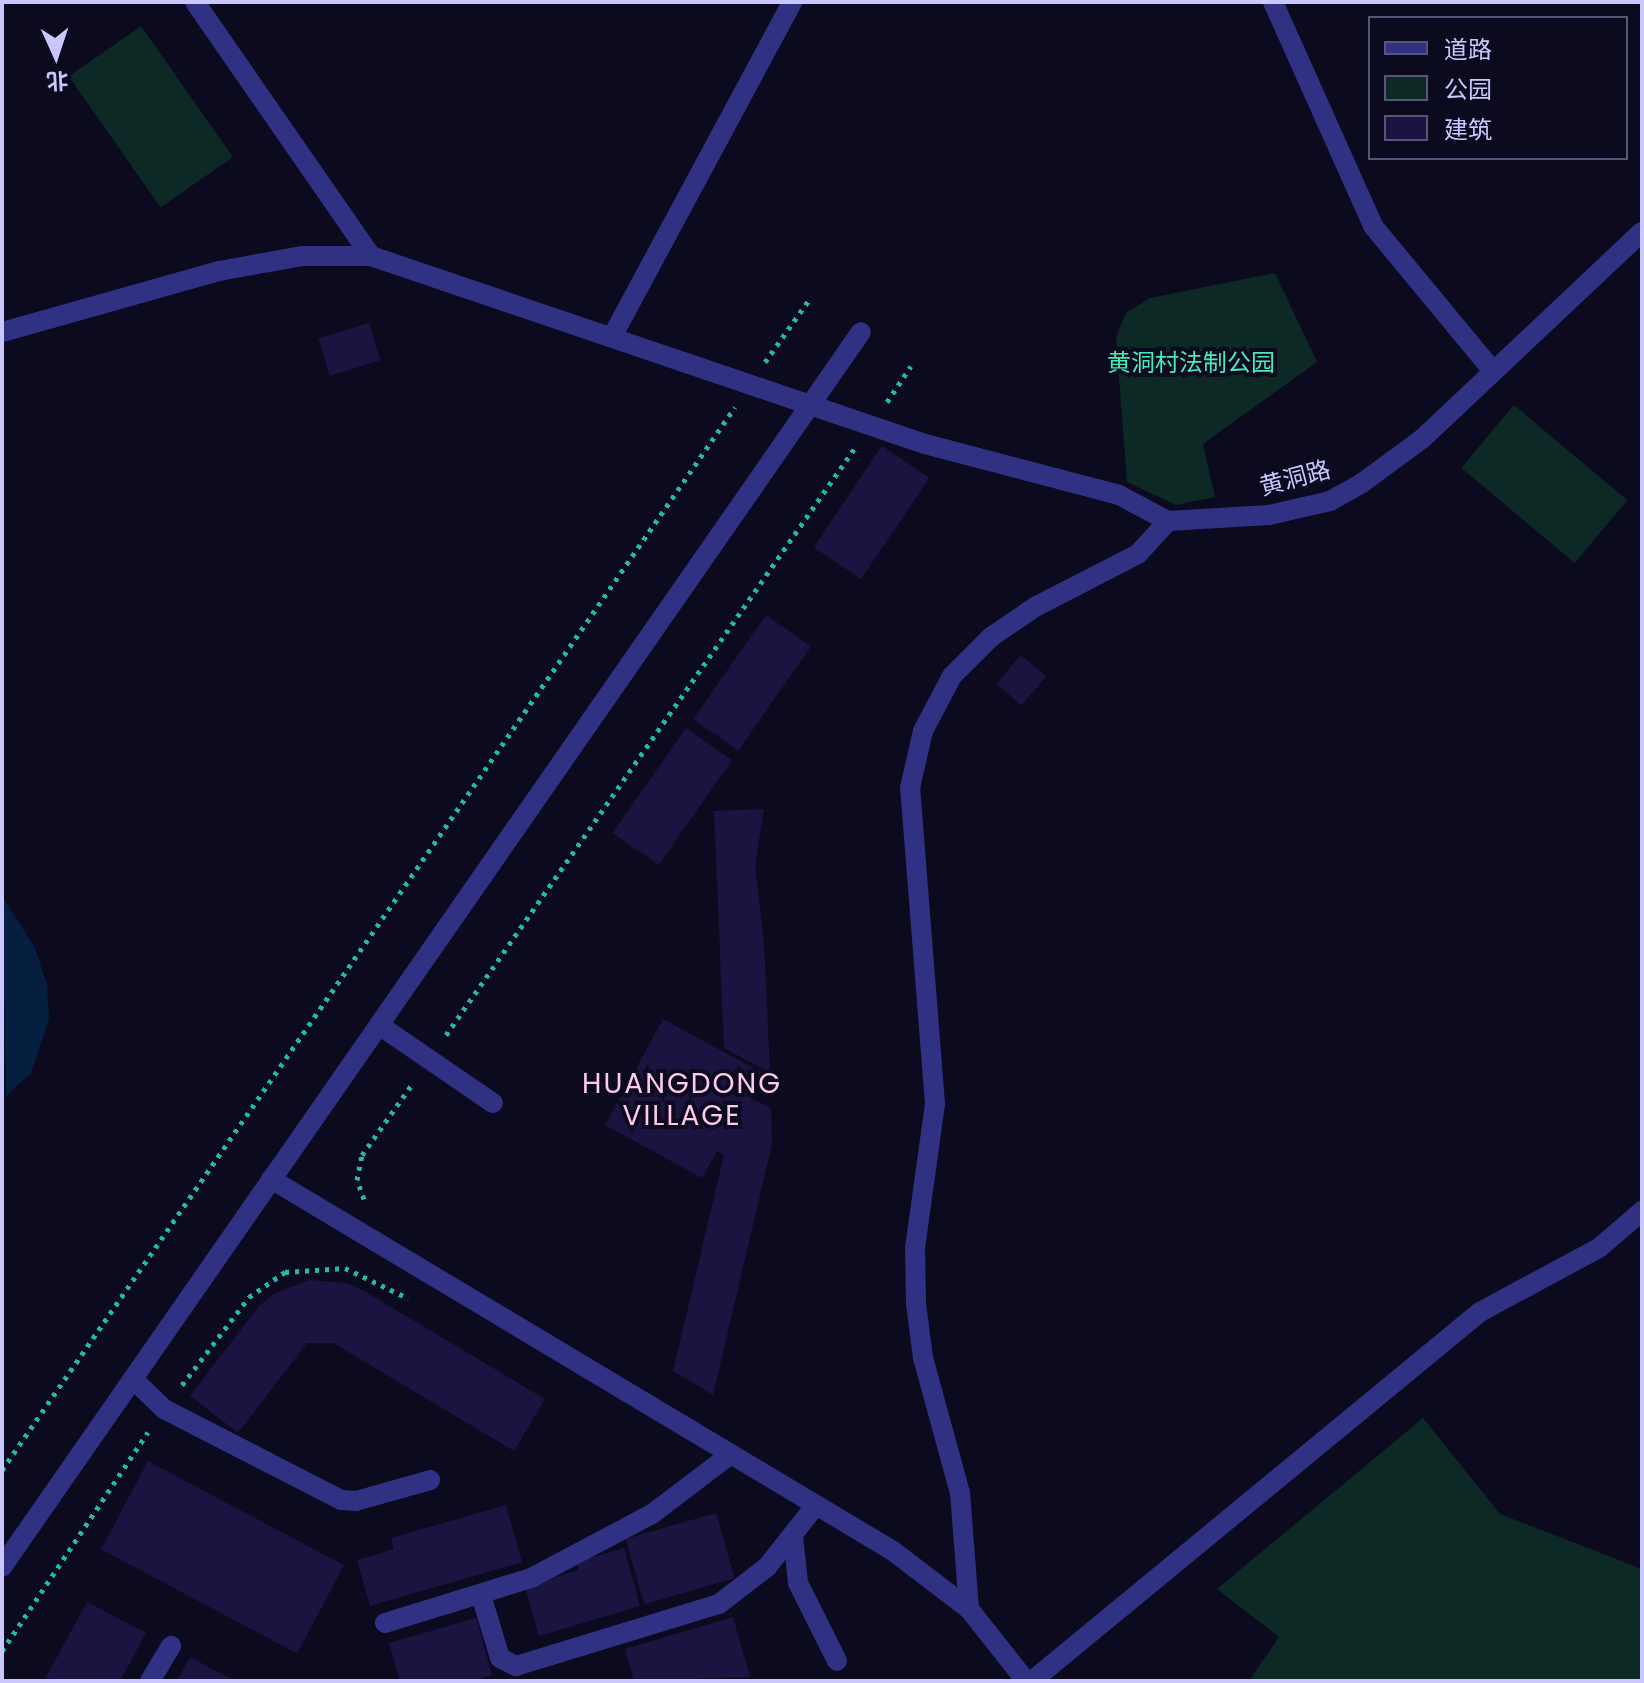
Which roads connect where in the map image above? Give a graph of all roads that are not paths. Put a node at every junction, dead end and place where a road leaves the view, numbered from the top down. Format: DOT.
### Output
graph roads {
  1 [pos="195,2"];
  2 [pos="792,2"];
  3 [pos="1273,2"];
  4 [pos="1642,232"];
  5 [pos="371,256"];
  6 [pos="2,332"];
  7 [pos="861,332"];
  8 [pos="613,335"];
  9 [pos="1492,370"];
  10 [pos="1168,521"];
  11 [pos="379,1025"];
  12 [pos="493,1103"];
  13 [pos="271,1179"];
  14 [pos="1642,1211"];
  15 [pos="133,1379"];
  16 [pos="731,1454"];
  17 [pos="430,1480"];
  18 [pos="816,1505"];
  19 [pos="793,1536"];
  20 [pos="2,1567"];
  21 [pos="481,1595"];
  22 [pos="969,1609"];
  23 [pos="385,1623"];
  24 [pos="171,1646"];
  25 [pos="837,1661"];
  26 [pos="150,1681"];
  27 [pos="1026,1681"];
  28 [pos="1032,1681"];
  1 -- 5 [label="street"];
  2 -- 8 [label="street"];
  3 -- 9 [label="street"];
  4 -- 9 [label="street, 黄洞路"];
  5 -- 6 [label="street"];
  5 -- 8 [label="street"];
  7 -- 11 [label="street"];
  8 -- 10 [label="street"];
  9 -- 10 [label="street, 黄洞路"];
  10 -- 22 [label="street"];
  11 -- 12 [label="street"];
  11 -- 13 [label="street"];
  13 -- 15 [label="street"];
  13 -- 16 [label="street"];
  14 -- 28 [label="street"];
  15 -- 17 [label="street"];
  15 -- 20 [label="street"];
  16 -- 18 [label="street"];
  16 -- 21 [label="street"];
  18 -- 19 [label="street"];
  18 -- 22 [label="street"];
  19 -- 21 [label="street"];
  19 -- 25 [label="street"];
  21 -- 23 [label="street"];
  22 -- 27 [label="street"];
  24 -- 26 [label="street"];
}
